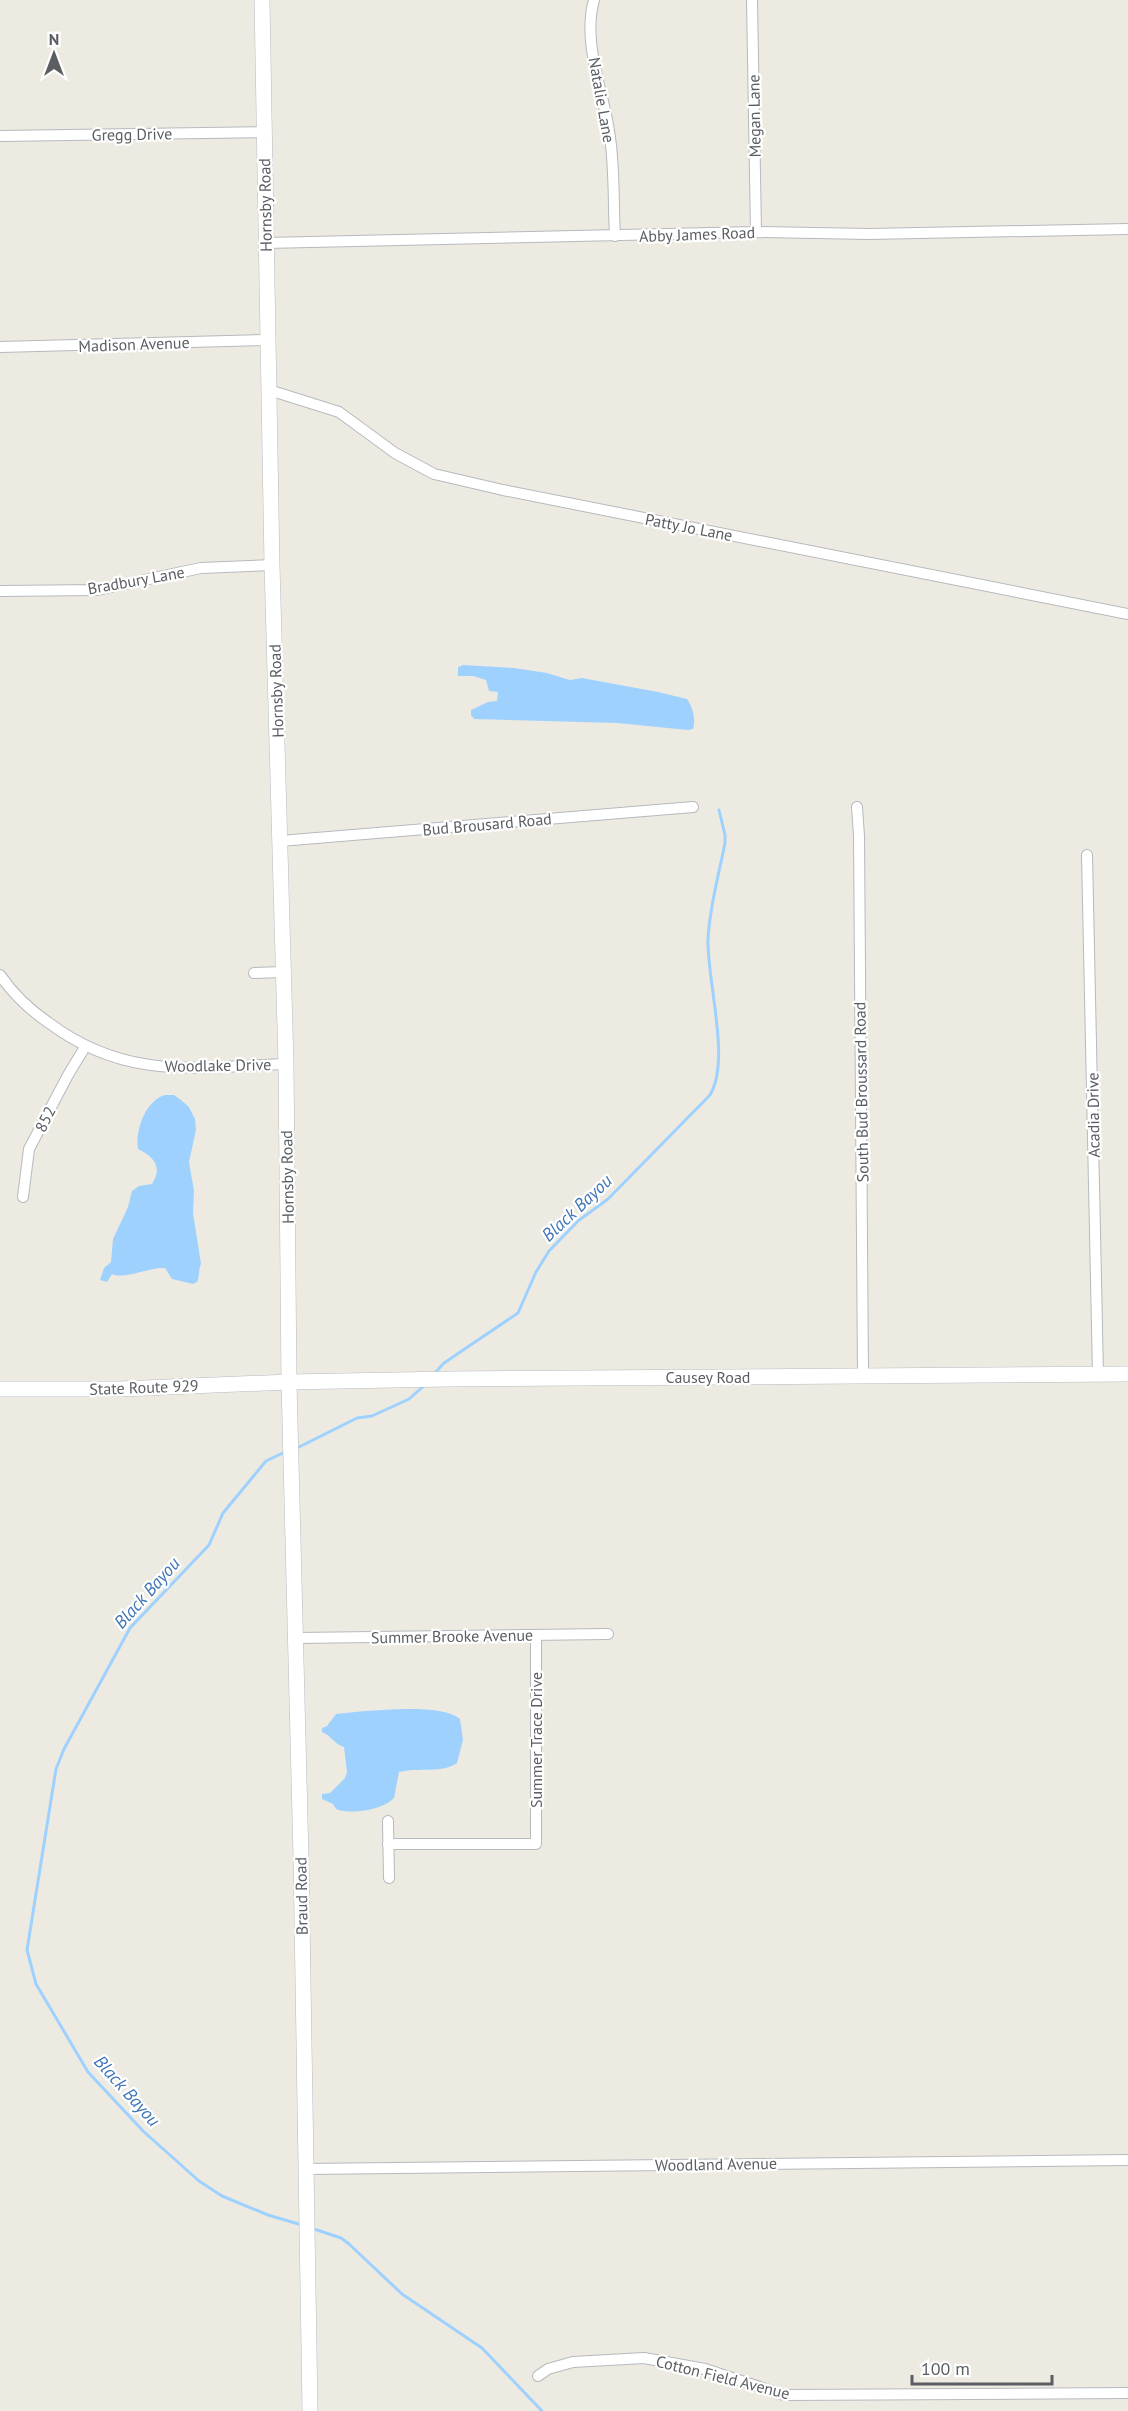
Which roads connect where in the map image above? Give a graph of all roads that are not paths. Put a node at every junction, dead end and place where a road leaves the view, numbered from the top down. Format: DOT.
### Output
graph roads {
  1 [pos="262,0"];
  2 [pos="594,0"];
  3 [pos="752,0"];
  4 [pos="265,132"];
  5 [pos="0,136"];
  6 [pos="1128,229"];
  7 [pos="756,232"];
  8 [pos="615,236"];
  9 [pos="266,243"];
  10 [pos="267,340"];
  11 [pos="0,347"];
  12 [pos="269,390"];
  13 [pos="272,565"];
  14 [pos="0,591"];
  15 [pos="1128,614"];
  16 [pos="693,807"];
  17 [pos="856,807"];
  18 [pos="280,842"];
  19 [pos="1087,855"];
  20 [pos="283,972"];
  21 [pos="254,973"];
  22 [pos="0,975"];
  23 [pos="85,1047"];
  24 [pos="286,1064"];
  25 [pos="23,1197"];
  26 [pos="1098,1374"];
  27 [pos="1128,1374"];
  28 [pos="863,1376"];
  29 [pos="289,1382"];
  30 [pos="0,1389"];
  31 [pos="608,1634"];
  32 [pos="536,1635"];
  33 [pos="297,1638"];
  34 [pos="388,1821"];
  35 [pos="388,1844"];
  36 [pos="389,1878"];
  37 [pos="1128,2160"];
  38 [pos="304,2169"];
  39 [pos="538,2376"];
  40 [pos="1128,2393"];
  41 [pos="310,2411"];
  1 -- 4 [label="street, Hornsby Road"];
  2 -- 8 [label="street, Natalie Lane"];
  3 -- 7 [label="street, Megan Lane"];
  4 -- 5 [label="street, Gregg Drive"];
  4 -- 9 [label="street, Hornsby Road"];
  6 -- 7 [label="street, Abby James Road"];
  7 -- 8 [label="street, Abby James Road"];
  8 -- 9 [label="street, Abby James Road"];
  9 -- 10 [label="street, Hornsby Road"];
  10 -- 11 [label="street, Madison Avenue"];
  10 -- 12 [label="street, Hornsby Road"];
  12 -- 13 [label="street, Hornsby Road"];
  12 -- 15 [label="street, Patty Jo Lane"];
  13 -- 14 [label="street, Bradbury Lane"];
  13 -- 18 [label="street, Hornsby Road"];
  16 -- 18 [label="street, Bud Brousard Road"];
  17 -- 28 [label="street, South Bud Broussard Road"];
  18 -- 20 [label="street, Hornsby Road"];
  19 -- 26 [label="street, Acadia Drive"];
  20 -- 21 [label="street"];
  20 -- 24 [label="street, Hornsby Road"];
  22 -- 23 [label="street, Woodlake Drive"];
  23 -- 24 [label="street, Woodlake Drive"];
  23 -- 25 [label="street, 852"];
  24 -- 29 [label="street, Hornsby Road"];
  26 -- 27 [label="street, Causey Road"];
  26 -- 28 [label="street, Causey Road"];
  28 -- 29 [label="street, Causey Road"];
  29 -- 30 [label="street, State Route 929"];
  29 -- 33 [label="street, Braud Road"];
  31 -- 32 [label="street, Summer Brooke Avenue"];
  32 -- 33 [label="street, Summer Brooke Avenue"];
  32 -- 35 [label="street, Summer Trace Drive"];
  33 -- 38 [label="street, Braud Road"];
  34 -- 35 [label="street"];
  35 -- 36 [label="street"];
  37 -- 38 [label="street, Woodland Avenue"];
  38 -- 41 [label="street, Braud Road"];
  39 -- 40 [label="street, Cotton Field Avenue"];
}
